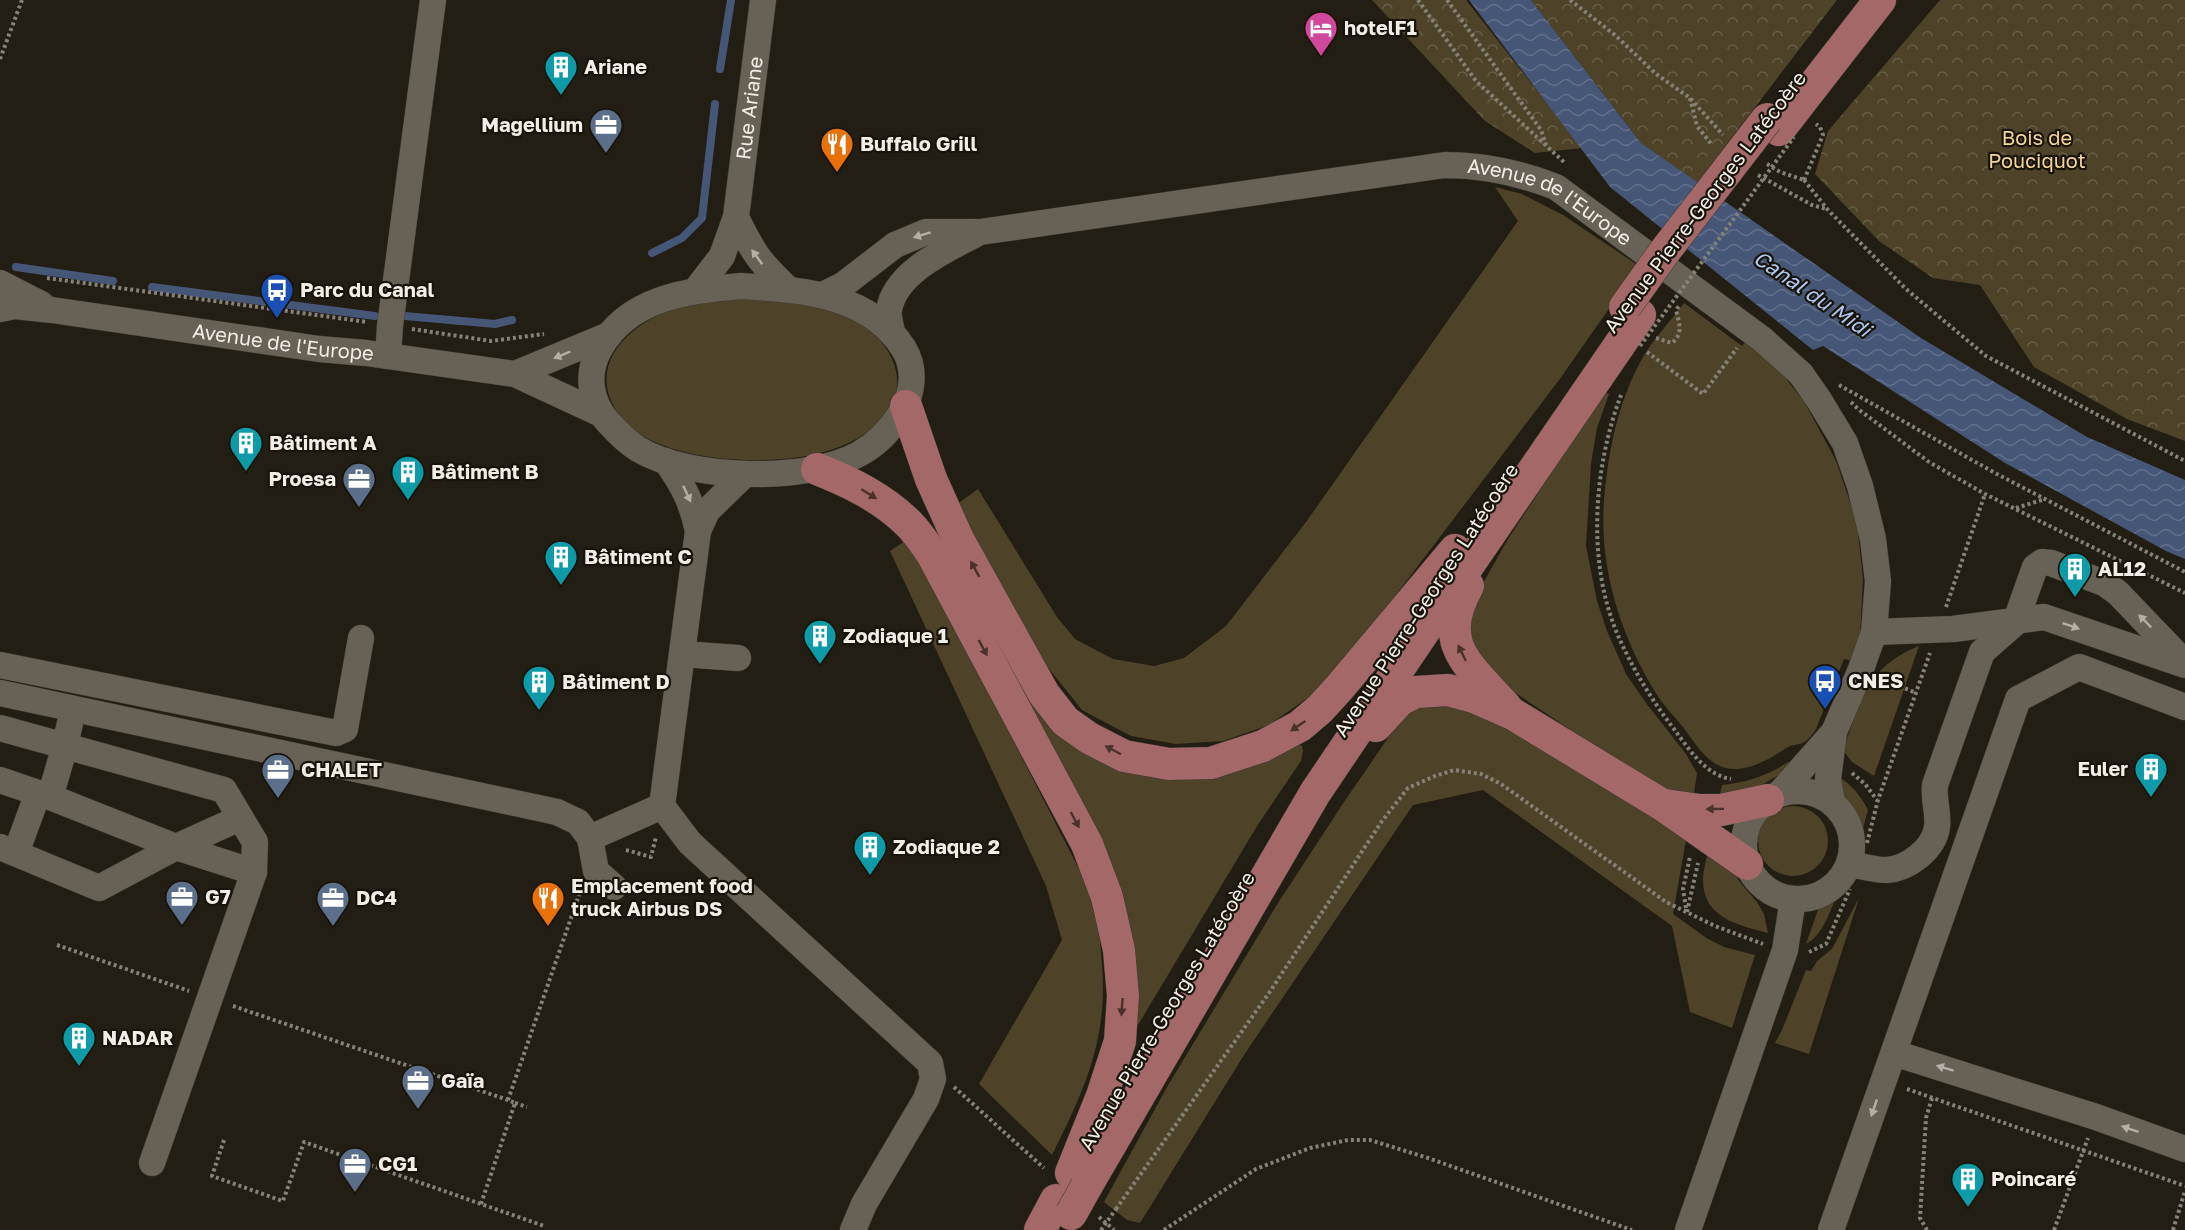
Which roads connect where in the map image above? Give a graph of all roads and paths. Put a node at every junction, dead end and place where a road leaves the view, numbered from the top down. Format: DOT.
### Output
graph roads {
  1 [pos="22,0"];
  2 [pos="434,0"];
  3 [pos="763,0"];
  4 [pos="1418,0"];
  5 [pos="1447,0"];
  6 [pos="1570,0"];
  7 [pos="1858,0"];
  8 [pos="1880,0"];
  9 [pos="0,59"];
  10 [pos="1810,119"];
  11 [pos="1780,128"];
  12 [pos="1725,138"];
  13 [pos="1762,161"];
  14 [pos="1804,180"];
  15 [pos="736,217"];
  16 [pos="980,232"];
  17 [pos="39,277"];
  18 [pos="0,283"];
  19 [pos="1692,288"];
  20 [pos="788,289"];
  21 [pos="696,290"];
  22 [pos="823,295"];
  23 [pos="0,309"];
  24 [pos="52,310"];
  25 [pos="1640,320"];
  26 [pos="390,326"];
  27 [pos="1750,330"];
  28 [pos="552,332"];
  29 [pos="892,333"];
  30 [pos="609,335"];
  31 [pos="1640,346"];
  32 [pos="1650,346"];
  33 [pos="1650,353"];
  34 [pos="1637,354"];
  35 [pos="388,356"];
  36 [pos="515,374"];
  37 [pos="1833,382"];
  38 [pos="1621,395"];
  39 [pos="906,406"];
  40 [pos="601,414"];
  41 [pos="1551,444"];
  42 [pos="666,461"];
  43 [pos="2185,461"];
  44 [pos="817,469"];
  45 [pos="745,474"];
  46 [pos="1985,494"];
  47 [pos="2045,499"];
  48 [pos="2016,509"];
  49 [pos="698,531"];
  50 [pos="1455,550"];
  51 [pos="2185,572"];
  52 [pos="2185,593"];
  53 [pos="2015,622"];
  54 [pos="1874,632"];
  55 [pos="361,638"];
  56 [pos="682,654"];
  57 [pos="738,658"];
  58 [pos="0,664"];
  59 [pos="2185,664"];
  60 [pos="0,693"];
  61 [pos="2185,706"];
  62 [pos="73,709"];
  63 [pos="1513,714"];
  64 [pos="0,728"];
  65 [pos="1834,732"];
  66 [pos="65,746"];
  67 [pos="1718,776"];
  68 [pos="0,780"];
  69 [pos="44,795"];
  70 [pos="1774,796"];
  71 [pos="1832,802"];
  72 [pos="1661,804"];
  73 [pos="662,806"];
  74 [pos="240,818"];
  75 [pos="590,838"];
  76 [pos="176,847"];
  77 [pos="8,850"];
  78 [pos="1690,854"];
  79 [pos="651,857"];
  80 [pos="1747,864"];
  81 [pos="1849,864"];
  82 [pos="254,872"];
  83 [pos="605,879"];
  84 [pos="1792,898"];
  85 [pos="57,945"];
  86 [pos="1224,947"];
  87 [pos="210,998"];
  88 [pos="1894,1053"];
  89 [pos="930,1063"];
  90 [pos="1883,1081"];
  91 [pos="1932,1098"];
  92 [pos="508,1100"];
  93 [pos="515,1103"];
  94 [pos="527,1107"];
  95 [pos="2096,1118"];
  96 [pos="224,1140"];
  97 [pos="2185,1149"];
  98 [pos="2083,1151"];
  99 [pos="152,1163"];
  100 [pos="2185,1189"];
  101 [pos="1070,1198"];
  102 [pos="482,1204"];
  103 [pos="544,1226"];
  104 [pos="853,1230"];
  105 [pos="1040,1230"];
  106 [pos="1101,1230"];
  107 [pos="1114,1230"];
  108 [pos="1164,1230"];
  109 [pos="1632,1230"];
  110 [pos="1688,1230"];
  111 [pos="1831,1230"];
  112 [pos="1927,1230"];
  113 [pos="2054,1230"];
  114 [pos="2173,1230"];
  1 -- 9 [label="path"];
  2 -- 26 [label="street"];
  3 -- 15 [label="street, Rue Ariane"];
  4 -- 5 [label="path"];
  6 -- 12 [label="path"];
  7 -- 11 [label="main road, Avenue Pierre-Georges Latécoère"];
  8 -- 11 [label="main road, Avenue Pierre-Georges Latécoère"];
  10 -- 14 [label="path"];
  11 -- 25 [label="main road, Avenue Pierre-Georges Latécoère"];
  11 -- 31 [label="path, Avenue Pierre-Georges Latécoère, bridge"];
  13 -- 14 [label="path"];
  14 -- 43 [label="path"];
  20 -- 15 [label="street, one-way"];
  15 -- 21 [label="street, Rue Ariane"];
  16 -- 19 [label="street, Avenue de l'Europe"];
  16 -- 22 [label="street, Avenue de l'Europe, one-way"];
  16 -- 29 [label="street, Avenue de l'Europe"];
  17 -- 26 [label="path"];
  18 -- 24 [label="street, Avenue de l'Europe"];
  19 -- 25 [label="path"];
  19 -- 27 [label="street, Avenue de l'Europe"];
  20 -- 21 [label="street, Avenue de l'Europe"];
  20 -- 22 [label="street, Avenue de l'Europe"];
  21 -- 30 [label="street, Avenue de l'Europe"];
  22 -- 29 [label="street, Avenue de l'Europe"];
  23 -- 24 [label="street, Avenue de l'Europe"];
  24 -- 35 [label="street, Avenue de l'Europe"];
  25 -- 41 [label="main road, Avenue Pierre-Georges Latécoère"];
  25 -- 50 [label="main road, Avenue Pierre-Georges Latécoère"];
  26 -- 28 [label="path"];
  26 -- 35 [label="street"];
  27 -- 33 [label="path"];
  27 -- 54 [label="street, Avenue de l'Europe"];
  29 -- 39 [label="street, Avenue de l'Europe"];
  30 -- 36 [label="street, Avenue de l'Europe, one-way"];
  30 -- 40 [label="street, Avenue de l'Europe"];
  31 -- 33 [label="path"];
  31 -- 34 [label="path, Avenue Pierre-Georges Latécoère"];
  32 -- 33 [label="path"];
  35 -- 36 [label="street, Avenue de l'Europe"];
  36 -- 40 [label="street, Avenue de l'Europe"];
  37 -- 47 [label="path"];
  38 -- 67 [label="path"];
  39 -- 44 [label="street, Avenue de l'Europe"];
  50 -- 39 [label="main road, one-way"];
  40 -- 42 [label="street, Avenue de l'Europe"];
  63 -- 41 [label="main road, one-way"];
  41 -- 86 [label="main road, Avenue Pierre-Georges Latécoère"];
  42 -- 45 [label="street, Avenue de l'Europe"];
  42 -- 49 [label="street, one-way"];
  44 -- 45 [label="street, Avenue de l'Europe"];
  44 -- 101 [label="main road, one-way"];
  45 -- 49 [label="street"];
  46 -- 48 [label="path"];
  47 -- 48 [label="path"];
  47 -- 51 [label="path"];
  48 -- 52 [label="path"];
  49 -- 56 [label="street"];
  50 -- 101 [label="main road, Avenue Pierre-Georges Latécoère"];
  53 -- 54 [label="street"];
  53 -- 59 [label="street, one-way"];
  59 -- 53 [label="street, one-way"];
  53 -- 81 [label="street"];
  54 -- 65 [label="street, Avenue de l'Europe"];
  55 -- 58 [label="street"];
  56 -- 57 [label="street"];
  56 -- 73 [label="street"];
  60 -- 62 [label="street"];
  61 -- 88 [label="street"];
  62 -- 66 [label="street"];
  62 -- 75 [label="street"];
  63 -- 72 [label="main road"];
  63 -- 86 [label="main road"];
  64 -- 66 [label="street"];
  65 -- 70 [label="street, Avenue de l'Europe"];
  65 -- 71 [label="street, Avenue de l'Europe"];
  66 -- 69 [label="street"];
  66 -- 74 [label="street"];
  68 -- 69 [label="street"];
  69 -- 76 [label="street"];
  69 -- 77 [label="street"];
  70 -- 71 [label="street"];
  70 -- 72 [label="main road, one-way"];
  70 -- 80 [label="street"];
  71 -- 81 [label="street"];
  72 -- 80 [label="main road"];
  73 -- 75 [label="street"];
  73 -- 89 [label="street"];
  74 -- 76 [label="street"];
  74 -- 82 [label="street"];
  75 -- 83 [label="street"];
  76 -- 77 [label="street"];
  76 -- 82 [label="street"];
  78 -- 106 [label="path, bridge"];
  79 -- 83 [label="path"];
  80 -- 84 [label="street"];
  81 -- 84 [label="street"];
  82 -- 87 [label="street"];
  83 -- 92 [label="path"];
  84 -- 110 [label="street"];
  85 -- 87 [label="path"];
  86 -- 101 [label="main road, Avenue Pierre-Georges Latécoère"];
  87 -- 92 [label="path"];
  87 -- 99 [label="street"];
  88 -- 90 [label="street"];
  95 -- 88 [label="street, one-way"];
  89 -- 101 [label="path"];
  89 -- 104 [label="street"];
  90 -- 91 [label="path"];
  90 -- 111 [label="street, one-way"];
  91 -- 98 [label="path"];
  91 -- 112 [label="path"];
  92 -- 93 [label="path"];
  93 -- 94 [label="path"];
  93 -- 102 [label="path"];
  97 -- 95 [label="street, one-way"];
  95 -- 98 [label="path"];
  96 -- 102 [label="path"];
  98 -- 100 [label="path"];
  98 -- 113 [label="path"];
  100 -- 114 [label="path"];
  101 -- 105 [label="main road, Avenue Pierre-Georges Latécoère"];
  101 -- 107 [label="path"];
  102 -- 103 [label="path"];
  108 -- 109 [label="path"];
}
